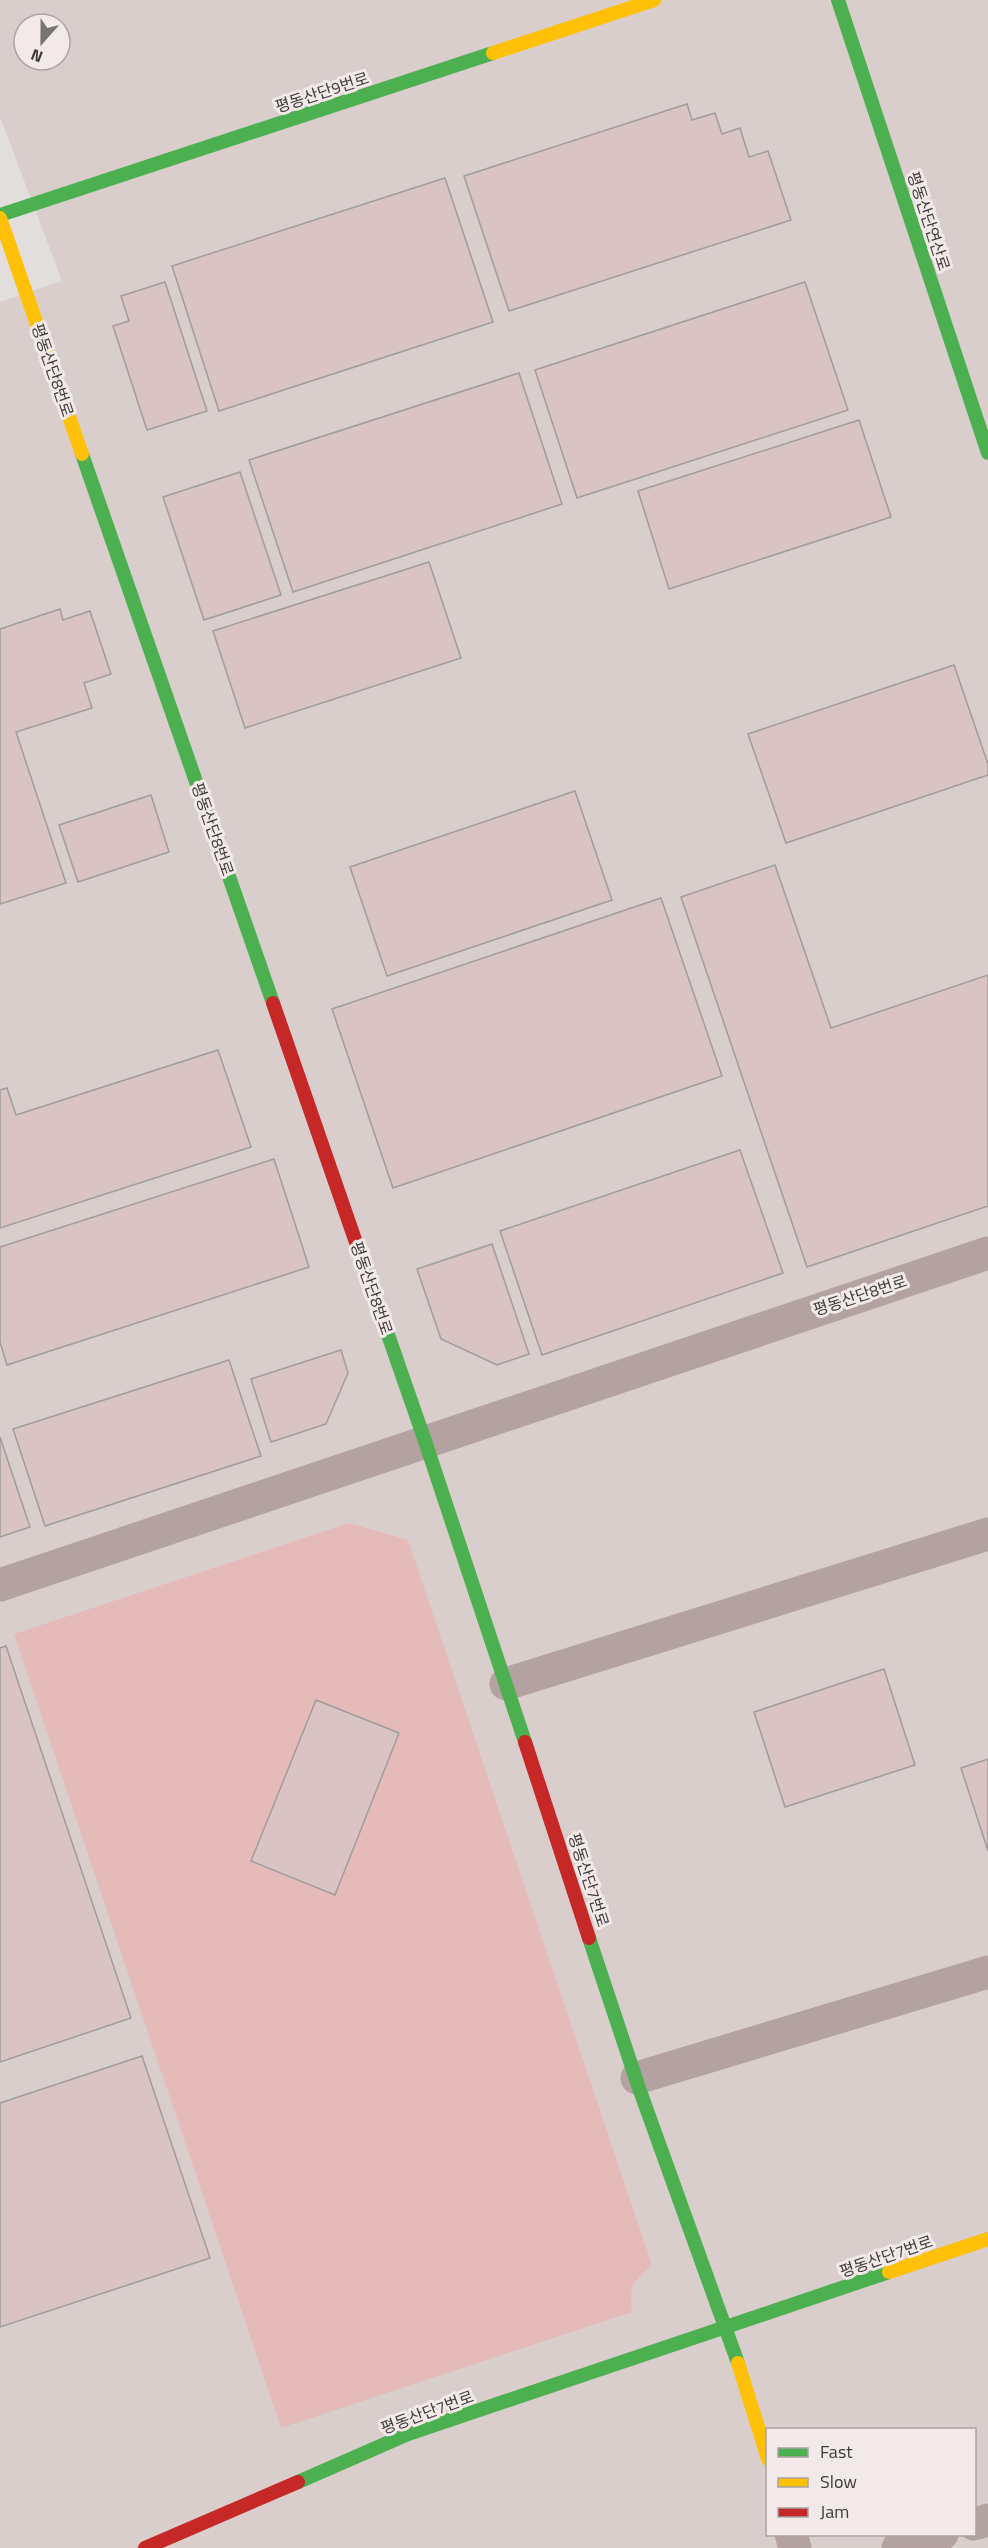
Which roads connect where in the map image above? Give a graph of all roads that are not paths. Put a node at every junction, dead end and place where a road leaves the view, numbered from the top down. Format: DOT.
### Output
graph roads {
  1 [pos="654,0"];
  2 [pos="838,0"];
  3 [pos="0,216"];
  4 [pos="988,453"];
  5 [pos="988,1253"];
  6 [pos="425,1441"];
  7 [pos="988,1534"];
  8 [pos="0,1585"];
  9 [pos="506,1684"];
  10 [pos="988,1972"];
  11 [pos="637,2078"];
  12 [pos="988,2239"];
  13 [pos="727,2327"];
  14 [pos="766,2452"];
  15 [pos="939,2536"];
  16 [pos="146,2548"];
  17 [pos="898,2548"];
  1 -- 3 [label="street, 평동산단9번로"];
  2 -- 4 [label="street, 평동산단연산로"];
  3 -- 6 [label="street, 평동산단8번로"];
  5 -- 6 [label="street, 평동산단8번로"];
  6 -- 8 [label="street, 평동산단8번로"];
  6 -- 9 [label="street, 평동산단7번로"];
  7 -- 9 [label="street"];
  9 -- 11 [label="street, 평동산단7번로"];
  10 -- 11 [label="street"];
  11 -- 13 [label="street, 평동산단7번로"];
  12 -- 13 [label="street, 평동산단7번로"];
  13 -- 14 [label="street"];
  13 -- 16 [label="street, 평동산단7번로"];
  15 -- 17 [label="street"];
}
